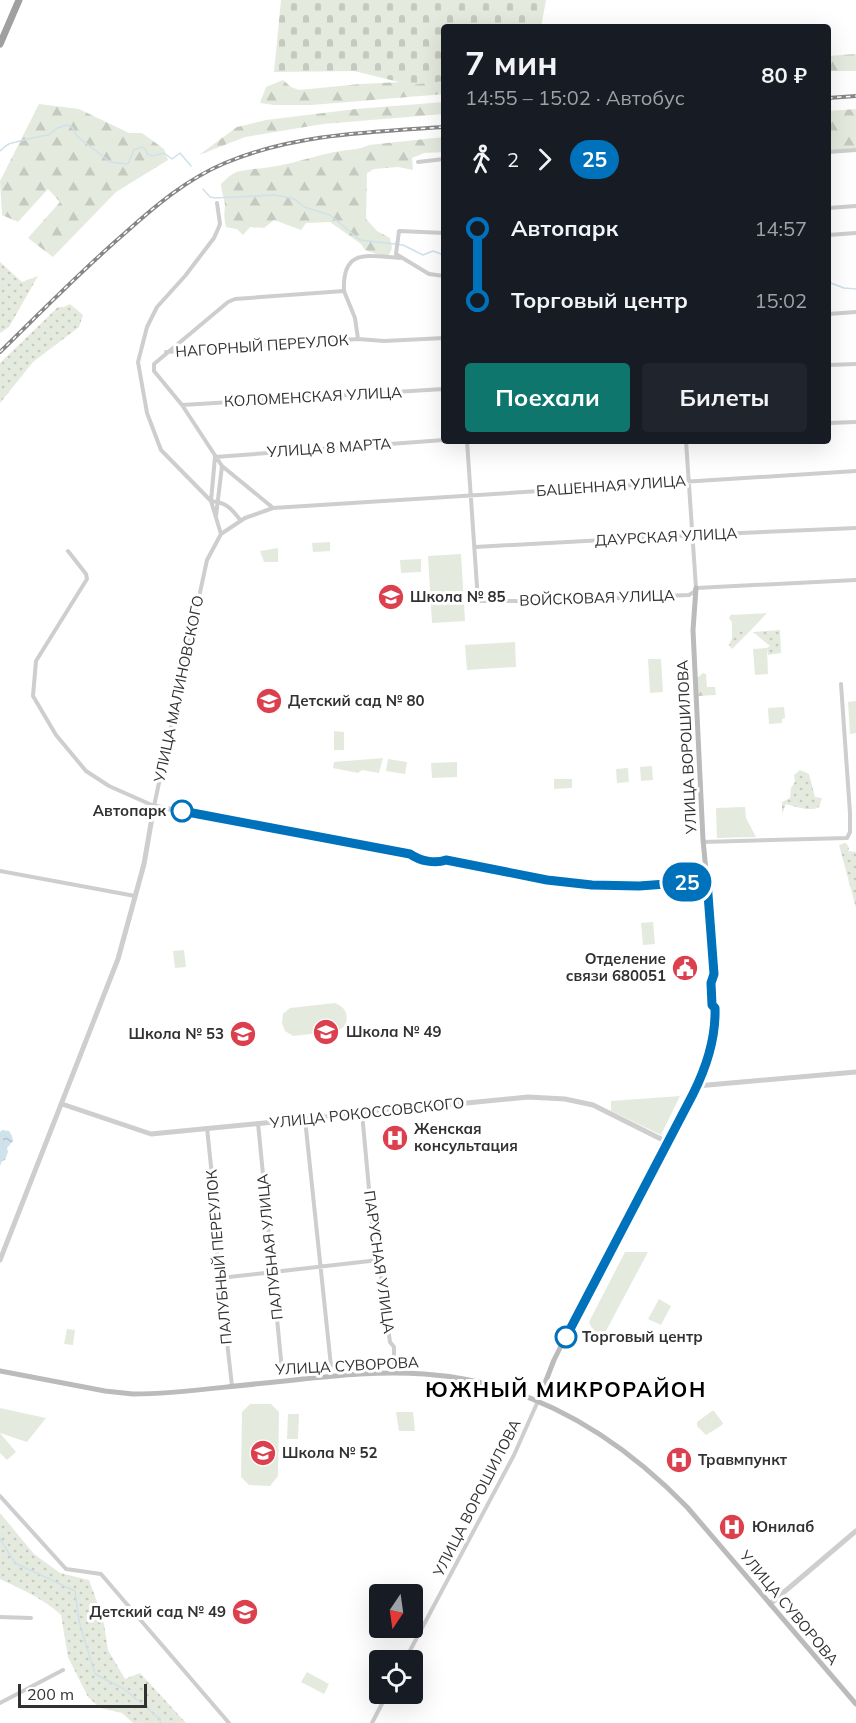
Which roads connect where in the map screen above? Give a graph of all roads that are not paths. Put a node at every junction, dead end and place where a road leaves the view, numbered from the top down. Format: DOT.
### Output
graph roads {
  1 [pos="19,0"];
  2 [pos="0,44"];
  3 [pos="856,150"];
  4 [pos="831,152"];
  5 [pos="441,159"];
  6 [pos="418,162"];
  7 [pos="218,203"];
  8 [pos="856,206"];
  9 [pos="831,208"];
  10 [pos="441,232"];
  11 [pos="856,233"];
  12 [pos="831,235"];
  13 [pos="400,258"];
  14 [pos="441,276"];
  15 [pos="344,291"];
  16 [pos="856,312"];
  17 [pos="831,314"];
  18 [pos="441,338"];
  19 [pos="358,339"];
  20 [pos="166,352"];
  21 [pos="856,364"];
  22 [pos="831,365"];
  23 [pos="441,389"];
  24 [pos="182,405"];
  25 [pos="856,422"];
  26 [pos="831,423"];
  27 [pos="441,440"];
  28 [pos="467,444"];
  29 [pos="686,444"];
  30 [pos="215,457"];
  31 [pos="222,466"];
  32 [pos="856,471"];
  33 [pos="689,481"];
  34 [pos="470,496"];
  35 [pos="211,501"];
  36 [pos="219,502"];
  37 [pos="366,502"];
  38 [pos="273,508"];
  39 [pos="216,517"];
  40 [pos="241,521"];
  41 [pos="856,528"];
  42 [pos="221,534"];
  43 [pos="692,535"];
  44 [pos="475,547"];
  45 [pos="68,551"];
  46 [pos="856,580"];
  47 [pos="696,588"];
  48 [pos="841,684"];
  49 [pos="154,806"];
  50 [pos="704,842"];
  51 [pos="0,871"];
  52 [pos="707,881"];
  53 [pos="136,896"];
  54 [pos="856,1072"];
  55 [pos="697,1086"];
  56 [pos="62,1104"];
  57 [pos="362,1113"];
  58 [pos="306,1119"];
  59 [pos="258,1123"];
  60 [pos="207,1128"];
  61 [pos="667,1142"];
  62 [pos="0,1260"];
  63 [pos="379,1260"];
  64 [pos="321,1266"];
  65 [pos="272,1272"];
  66 [pos="220,1278"];
  67 [pos="331,1366"];
  68 [pos="282,1370"];
  69 [pos="0,1371"];
  70 [pos="394,1373"];
  71 [pos="232,1386"];
  72 [pos="538,1401"];
  73 [pos="0,1496"];
  74 [pos="856,1532"];
  75 [pos="770,1604"];
  76 [pos="0,1617"];
  77 [pos="31,1618"];
  78 [pos="410,1650"];
  79 [pos="63,1670"];
  80 [pos="0,1704"];
  81 [pos="382,1704"];
  82 [pos="856,1704"];
  83 [pos="229,1723"];
  84 [pos="372,1723"];
  1 -- 2 [label="highway"];
  3 -- 4 [label="street"];
  5 -- 6 [label="street"];
  7 -- 35 [label="street"];
  8 -- 9 [label="street"];
  10 -- 13 [label="street"];
  11 -- 12 [label="street"];
  13 -- 14 [label="street"];
  13 -- 15 [label="street"];
  15 -- 19 [label="street, НАГОРНЫЙ ПЕРЕУЛОК"];
  15 -- 20 [label="street, НАГОРНЫЙ ПЕРЕУЛОК"];
  16 -- 17 [label="street"];
  18 -- 19 [label="street, НАГОРНЫЙ ПЕРЕУЛОК"];
  19 -- 20 [label="street, НАГОРНЫЙ ПЕРЕУЛОК"];
  20 -- 24 [label="street, НАГОРНЫЙ ПЕРЕУЛОК"];
  21 -- 22 [label="street"];
  23 -- 24 [label="street, КОЛОМЕНСКАЯ УЛИЦА"];
  24 -- 30 [label="street"];
  25 -- 26 [label="street"];
  27 -- 30 [label="street, УЛИЦА 8 МАРТА"];
  28 -- 34 [label="street"];
  29 -- 33 [label="street"];
  30 -- 31 [label="street"];
  30 -- 35 [label="street"];
  31 -- 36 [label="street"];
  31 -- 38 [label="street"];
  32 -- 33 [label="street, БАШЕННАЯ УЛИЦА"];
  33 -- 34 [label="street, БАШЕННАЯ УЛИЦА"];
  33 -- 43 [label="street"];
  34 -- 37 [label="street, БАШЕННАЯ УЛИЦА"];
  34 -- 44 [label="street"];
  35 -- 36 [label="street"];
  35 -- 39 [label="street"];
  36 -- 39 [label="street"];
  36 -- 40 [label="street"];
  37 -- 38 [label="street, УЛИЦА МАЛИНОВСКОГО"];
  38 -- 40 [label="street, УЛИЦА МАЛИНОВСКОГО"];
  39 -- 42 [label="street"];
  40 -- 42 [label="street, УЛИЦА МАЛИНОВСКОГО"];
  41 -- 43 [label="street, ДАУРСКАЯ УЛИЦА"];
  42 -- 49 [label="street, УЛИЦА МАЛИНОВСКОГО"];
  43 -- 44 [label="street, ДАУРСКАЯ УЛИЦА"];
  43 -- 47 [label="street"];
  44 -- 47 [label="street, ВОЙСКОВАЯ УЛИЦА"];
  45 -- 49 [label="street"];
  46 -- 47 [label="street, ВОЙСКОВАЯ УЛИЦА"];
  47 -- 50 [label="main road, УЛИЦА ВОРОШИЛОВА"];
  48 -- 50 [label="street"];
  49 -- 52 [label="street"];
  49 -- 53 [label="street, УЛИЦА МАЛИНОВСКОГО"];
  50 -- 52 [label="main road, УЛИЦА ВОРОШИЛОВА"];
  51 -- 53 [label="street"];
  52 -- 55 [label="main road, УЛИЦА ВОРОШИЛОВА"];
  53 -- 56 [label="street, УЛИЦА МАЛИНОВСКОГО"];
  54 -- 55 [label="street"];
  55 -- 61 [label="main road, УЛИЦА ВОРОШИЛОВА"];
  56 -- 60 [label="street, УЛИЦА РОКОССОВСКОГО"];
  56 -- 62 [label="street, УЛИЦА МАЛИНОВСКОГО"];
  57 -- 58 [label="street, УЛИЦА РОКОССОВСКОГО"];
  57 -- 61 [label="street, УЛИЦА РОКОССОВСКОГО"];
  57 -- 63 [label="street, ПАРУСНАЯ УЛИЦА"];
  58 -- 59 [label="street, УЛИЦА РОКОССОВСКОГО"];
  58 -- 64 [label="street"];
  59 -- 60 [label="street, УЛИЦА РОКОССОВСКОГО"];
  59 -- 65 [label="street, ПАЛУБНАЯ УЛИЦА"];
  60 -- 66 [label="street, ПАЛУБНЫЙ ПЕРЕУЛОК"];
  61 -- 72 [label="main road, УЛИЦА ВОРОШИЛОВА"];
  63 -- 64 [label="street"];
  63 -- 70 [label="street, ПАРУСНАЯ УЛИЦА"];
  64 -- 65 [label="street"];
  64 -- 67 [label="street"];
  65 -- 66 [label="street"];
  65 -- 68 [label="street, ПАЛУБНАЯ УЛИЦА"];
  66 -- 71 [label="street, ПАЛУБНЫЙ ПЕРЕУЛОК"];
  69 -- 71 [label="main road, УЛИЦА СУВОРОВА"];
  70 -- 71 [label="main road, УЛИЦА СУВОРОВА"];
  70 -- 72 [label="main road, УЛИЦА СУВОРОВА"];
  72 -- 75 [label="main road, УЛИЦА СУВОРОВА"];
  72 -- 78 [label="street, УЛИЦА ВОРОШИЛОВА"];
  73 -- 83 [label="street"];
  74 -- 75 [label="street"];
  75 -- 82 [label="main road, УЛИЦА СУВОРОВА"];
  76 -- 77 [label="street"];
  79 -- 80 [label="street"];
  81 -- 84 [label="street"];
}
